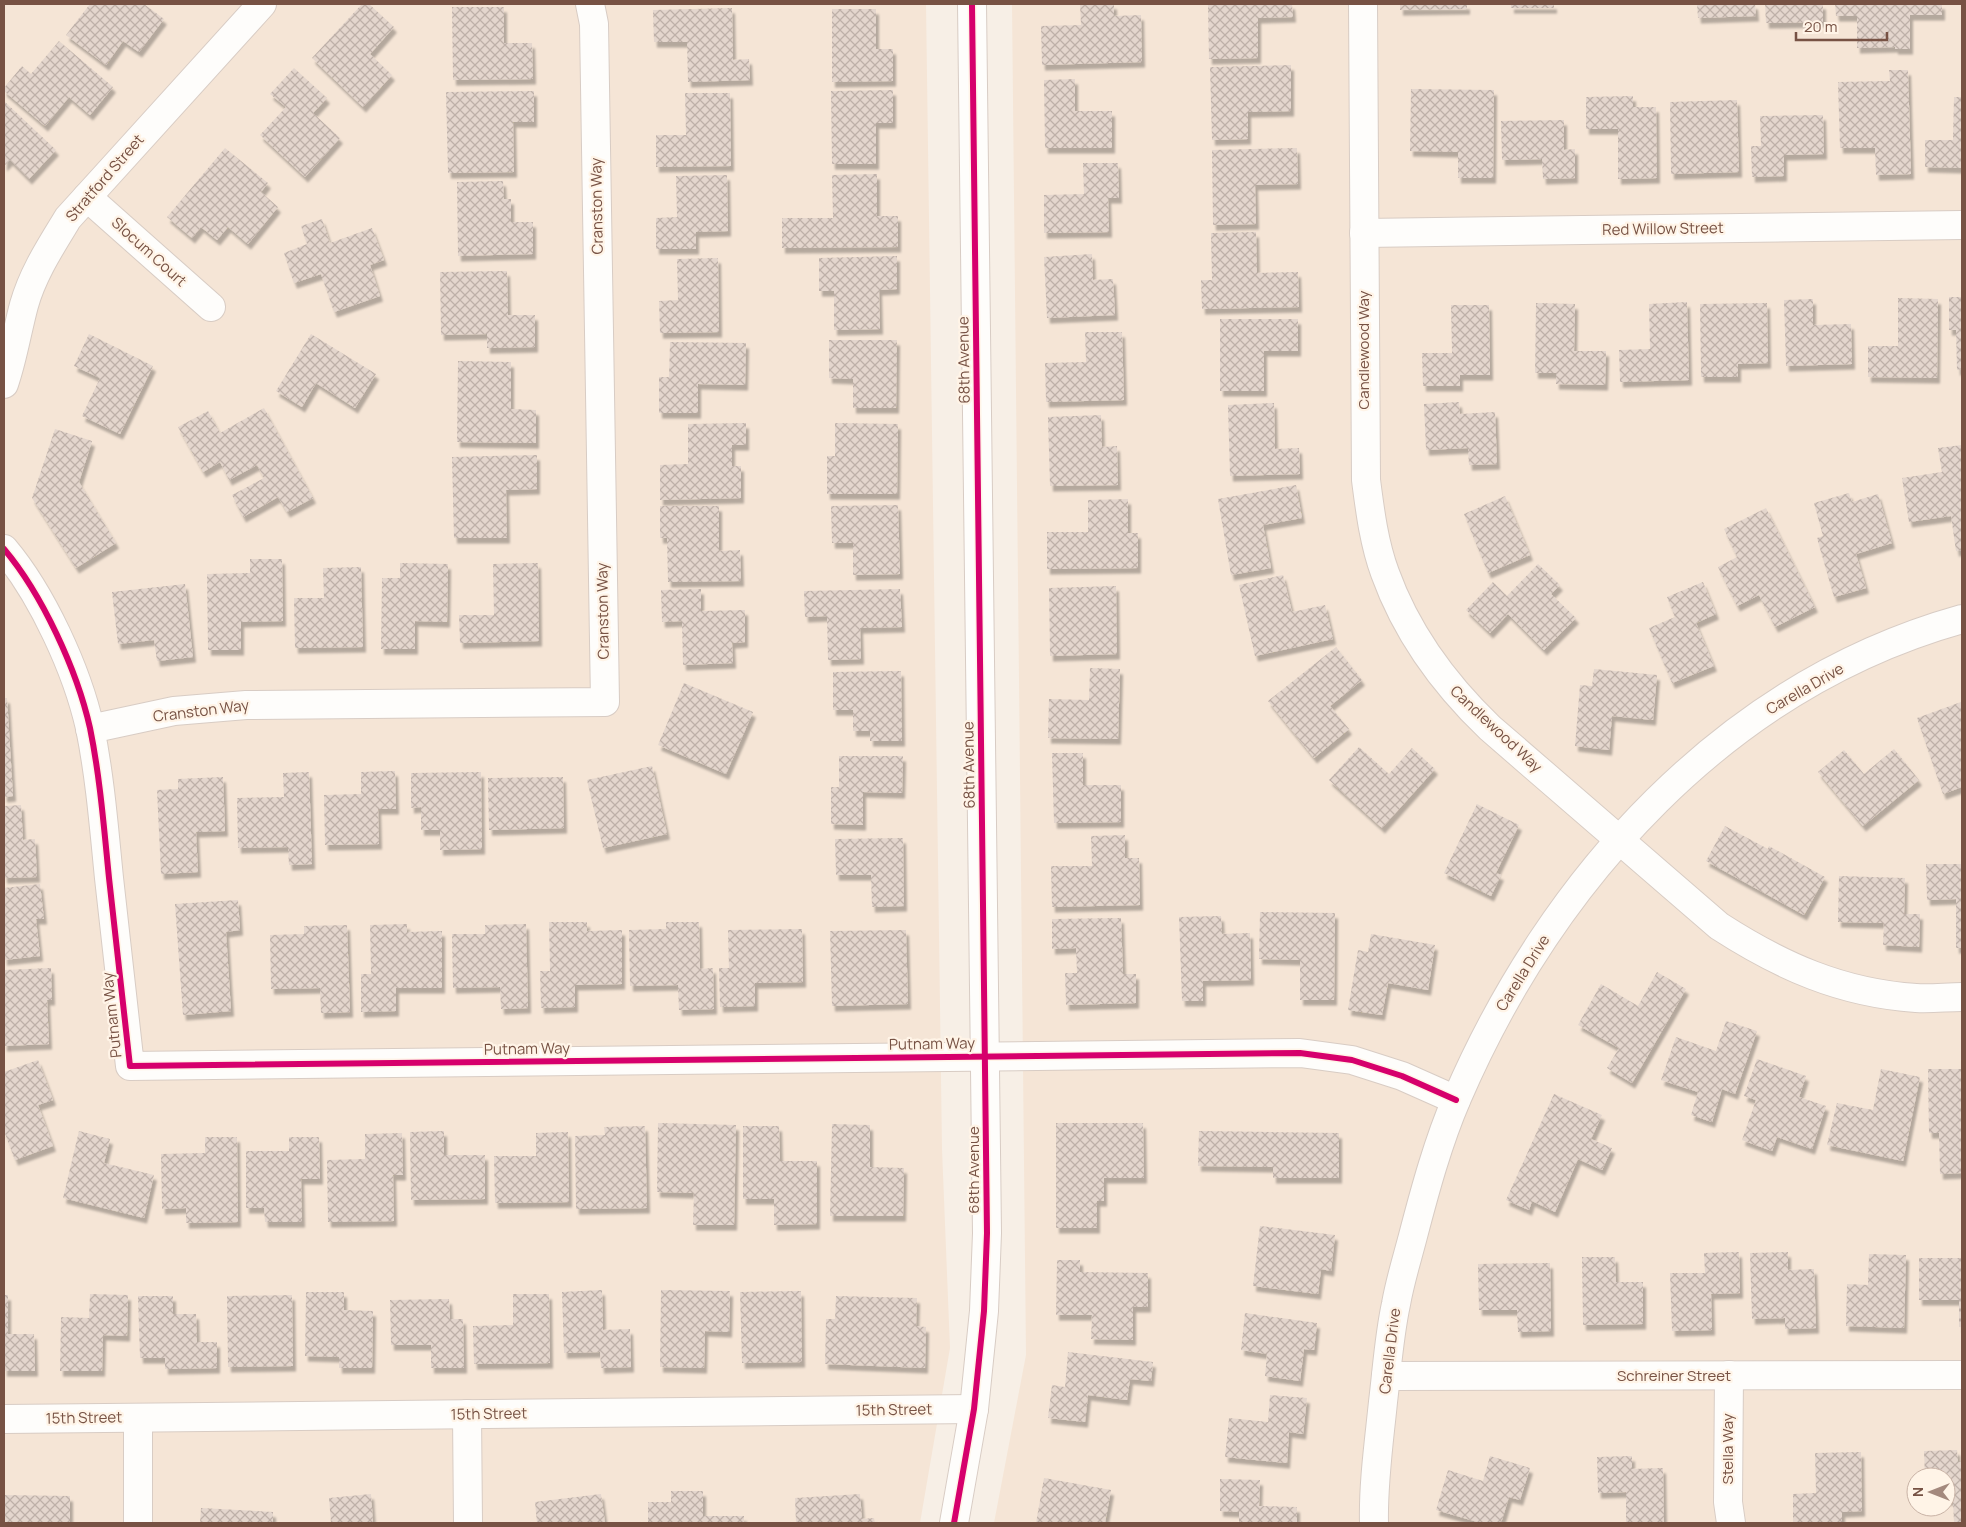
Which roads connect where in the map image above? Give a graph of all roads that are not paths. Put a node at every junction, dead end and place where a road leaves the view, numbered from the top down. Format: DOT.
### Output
graph roads {
  1 [pos="262,4"];
  2 [pos="590,4"];
  3 [pos="972,4"];
  4 [pos="1362,4"];
  5 [pos="87,197"];
  6 [pos="1962,225"];
  7 [pos="1364,233"];
  8 [pos="211,307"];
  9 [pos="4,384"];
  10 [pos="4,549"];
  11 [pos="1962,619"];
  12 [pos="90,729"];
  13 [pos="1619,840"];
  14 [pos="1962,997"];
  15 [pos="986,1056"];
  16 [pos="1456,1100"];
  17 [pos="1729,1375"];
  18 [pos="1962,1375"];
  19 [pos="1386,1376"];
  20 [pos="974,1410"];
  21 [pos="467,1414"];
  22 [pos="138,1418"];
  23 [pos="4,1419"];
  24 [pos="138,1523"];
  25 [pos="468,1523"];
  26 [pos="954,1523"];
  27 [pos="1374,1523"];
  28 [pos="1731,1523"];
  1 -- 5 [label="street, Stratford Street"];
  2 -- 12 [label="street, Cranston Way"];
  3 -- 15 [label="street, 68th Avenue"];
  4 -- 7 [label="street, Candlewood Way"];
  5 -- 8 [label="street, Slocum Court"];
  5 -- 9 [label="street, Stratford Street"];
  6 -- 7 [label="street, Red Willow Street"];
  7 -- 13 [label="street, Candlewood Way"];
  10 -- 12 [label="street, Putnam Way"];
  11 -- 13 [label="street, Carella Drive"];
  12 -- 15 [label="street, Putnam Way"];
  13 -- 14 [label="street, Candlewood Way"];
  13 -- 16 [label="street, Carella Drive"];
  15 -- 16 [label="street, Putnam Way"];
  15 -- 20 [label="street, 68th Avenue"];
  16 -- 19 [label="street, Carella Drive"];
  17 -- 18 [label="street, Schreiner Street"];
  17 -- 19 [label="street, Schreiner Street"];
  17 -- 28 [label="street, Stella Way"];
  19 -- 27 [label="street, Carella Drive"];
  20 -- 21 [label="street, 15th Street"];
  20 -- 26 [label="street, 68th Avenue"];
  21 -- 22 [label="street, 15th Street"];
  21 -- 25 [label="street"];
  22 -- 23 [label="street, 15th Street"];
  22 -- 24 [label="street"];
}
